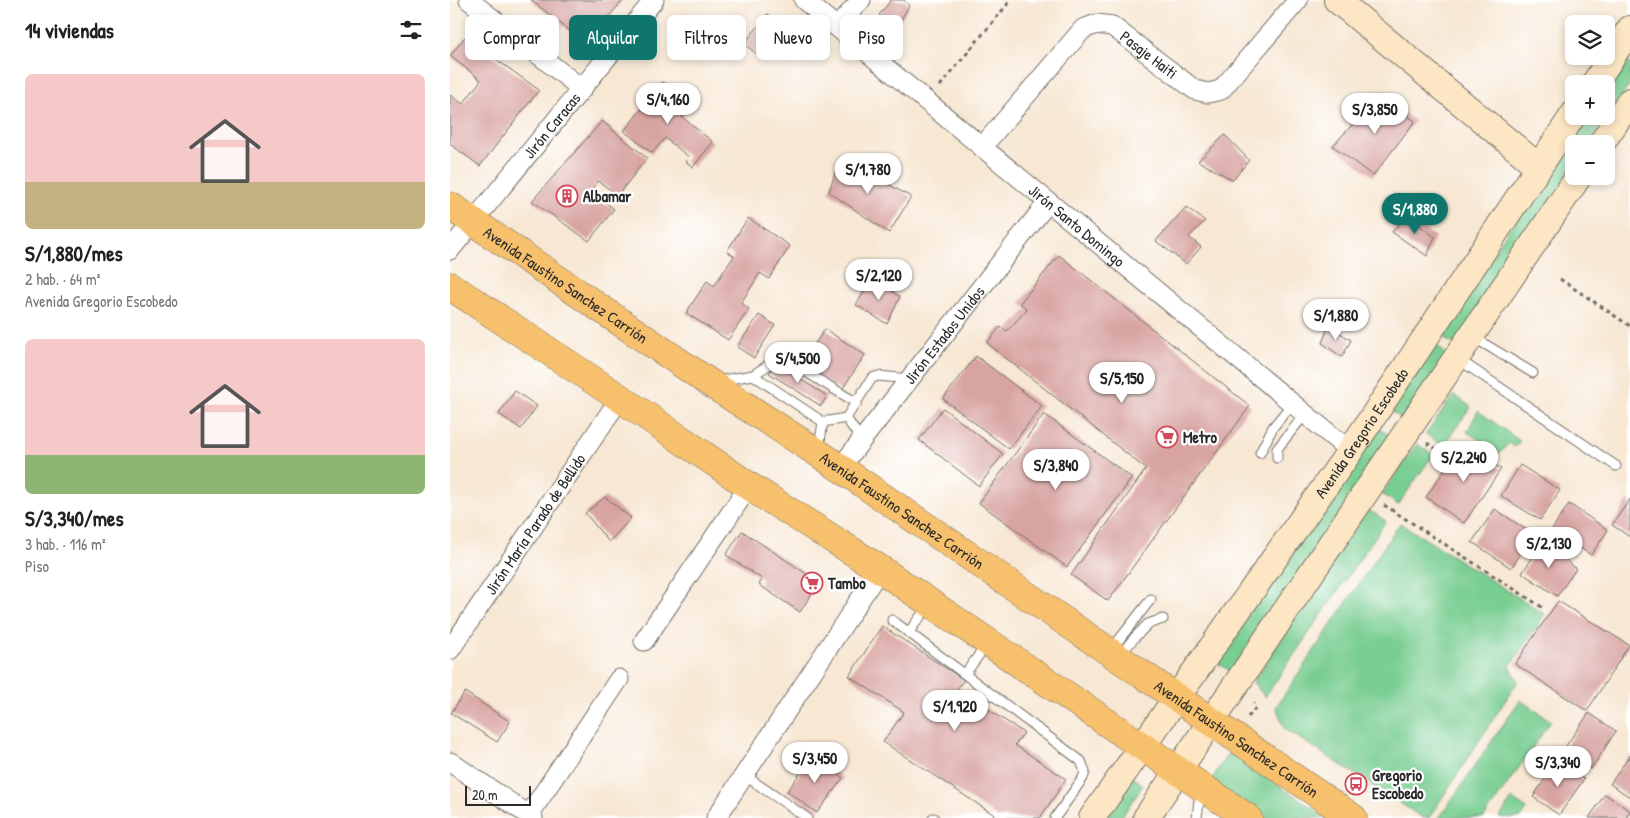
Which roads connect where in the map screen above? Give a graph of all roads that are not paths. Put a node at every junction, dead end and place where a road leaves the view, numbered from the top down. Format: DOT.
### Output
graph roads {
  1 [pos="469,0"];
  2 [pos="654,0"];
  3 [pos="804,0"];
  4 [pos="861,0"];
  5 [pos="1298,0"];
  6 [pos="1337,0"];
  7 [pos="838,27"];
  8 [pos="1630,29"];
  9 [pos="1621,55"];
  10 [pos="1602,75"];
  11 [pos="582,89"];
  12 [pos="1630,101"];
  13 [pos="1567,125"];
  14 [pos="1608,135"];
  15 [pos="982,147"];
  16 [pos="1539,167"];
  17 [pos="1573,185"];
  18 [pos="1048,202"];
  19 [pos="450,206"];
  20 [pos="474,221"];
  21 [pos="450,250"];
  22 [pos="450,286"];
  23 [pos="1441,314"];
  24 [pos="1470,336"];
  25 [pos="1456,358"];
  26 [pos="1533,373"];
  27 [pos="753,375"];
  28 [pos="910,379"];
  29 [pos="710,382"];
  30 [pos="620,398"];
  31 [pos="857,403"];
  32 [pos="1298,409"];
  33 [pos="846,418"];
  34 [pos="823,422"];
  35 [pos="862,441"];
  36 [pos="1350,451"];
  37 [pos="1260,453"];
  38 [pos="1277,458"];
  39 [pos="829,461"];
  40 [pos="1616,466"];
  41 [pos="749,486"];
  42 [pos="880,569"];
  43 [pos="1151,599"];
  44 [pos="931,603"];
  45 [pos="1163,619"];
  46 [pos="892,620"];
  47 [pos="908,632"];
  48 [pos="644,641"];
  49 [pos="989,642"];
  50 [pos="450,650"];
  51 [pos="1113,655"];
  52 [pos="964,674"];
  53 [pos="619,679"];
  54 [pos="1176,698"];
  55 [pos="1211,722"];
  56 [pos="1142,746"];
  57 [pos="450,762"];
  58 [pos="744,775"];
  59 [pos="1189,778"];
  60 [pos="1153,815"];
  61 [pos="531,817"];
  62 [pos="716,818"];
  63 [pos="808,818"];
  64 [pos="1056,818"];
  65 [pos="1092,818"];
  66 [pos="1197,818"];
  67 [pos="1248,818"];
  68 [pos="1353,818"];
  1 -- 11 [label="street"];
  2 -- 11 [label="street, Jirón Caracas"];
  3 -- 7 [label="street, Jirón Santo Domingo"];
  4 -- 7 [label="street"];
  5 -- 15 [label="street, Pasaje Haiti"];
  6 -- 16 [label="street"];
  7 -- 15 [label="street, Jirón Santo Domingo"];
  8 -- 9 [label="street"];
  9 -- 10 [label="street"];
  11 -- 20 [label="street, Jirón Caracas"];
  12 -- 14 [label="street"];
  13 -- 16 [label="street, Avenida Gregorio Escobedo"];
  15 -- 18 [label="street, Jirón Santo Domingo"];
  16 -- 23 [label="street, Avenida Gregorio Escobedo"];
  17 -- 24 [label="street"];
  18 -- 28 [label="street, Jirón Estados Unidos"];
  18 -- 32 [label="street, Jirón Santo Domingo"];
  19 -- 20 [label="main road, Avenida Faustino Sanchez Carrión"];
  20 -- 21 [label="street, Jirón Caracas"];
  20 -- 29 [label="main road, Avenida Faustino Sanchez Carrión"];
  22 -- 30 [label="main road"];
  23 -- 25 [label="street"];
  23 -- 36 [label="street, Avenida Gregorio Escobedo"];
  24 -- 25 [label="street"];
  24 -- 26 [label="lane"];
  25 -- 40 [label="lane"];
  25 -- 55 [label="street"];
  27 -- 29 [label="lane"];
  27 -- 31 [label="lane"];
  27 -- 34 [label="lane"];
  28 -- 31 [label="lane"];
  28 -- 35 [label="street, Jirón Estados Unidos"];
  29 -- 39 [label="main road, Avenida Faustino Sanchez Carrión"];
  30 -- 41 [label="main road"];
  30 -- 50 [label="street, Jirón María Parado de Bellido"];
  31 -- 33 [label="lane"];
  32 -- 36 [label="street, Jirón Santo Domingo"];
  32 -- 37 [label="lane"];
  32 -- 38 [label="lane"];
  33 -- 34 [label="lane"];
  33 -- 35 [label="lane"];
  34 -- 39 [label="lane"];
  35 -- 39 [label="street, Jirón Estados Unidos"];
  36 -- 54 [label="street, Avenida Gregorio Escobedo"];
  39 -- 51 [label="main road, Avenida Faustino Sanchez Carrión"];
  41 -- 42 [label="main road"];
  41 -- 48 [label="street"];
  42 -- 44 [label="main road"];
  42 -- 58 [label="street"];
  43 -- 51 [label="lane"];
  44 -- 47 [label="lane"];
  44 -- 49 [label="main road"];
  45 -- 51 [label="lane"];
  46 -- 47 [label="lane"];
  47 -- 52 [label="lane"];
  49 -- 52 [label="lane"];
  49 -- 56 [label="main road"];
  51 -- 54 [label="main road, Avenida Faustino Sanchez Carrión"];
  52 -- 64 [label="lane"];
  53 -- 61 [label="street"];
  54 -- 55 [label="main road, Avenida Faustino Sanchez Carrión"];
  54 -- 56 [label="street, Avenida Gregorio Escobedo"];
  55 -- 59 [label="street"];
  55 -- 68 [label="main road, Avenida Faustino Sanchez Carrión"];
  56 -- 59 [label="main road"];
  56 -- 65 [label="street, Avenida Gregorio Escobedo"];
  57 -- 61 [label="street"];
  58 -- 62 [label="street"];
  58 -- 63 [label="lane"];
  59 -- 60 [label="street"];
  59 -- 66 [label="lane"];
  59 -- 67 [label="main road"];
}
